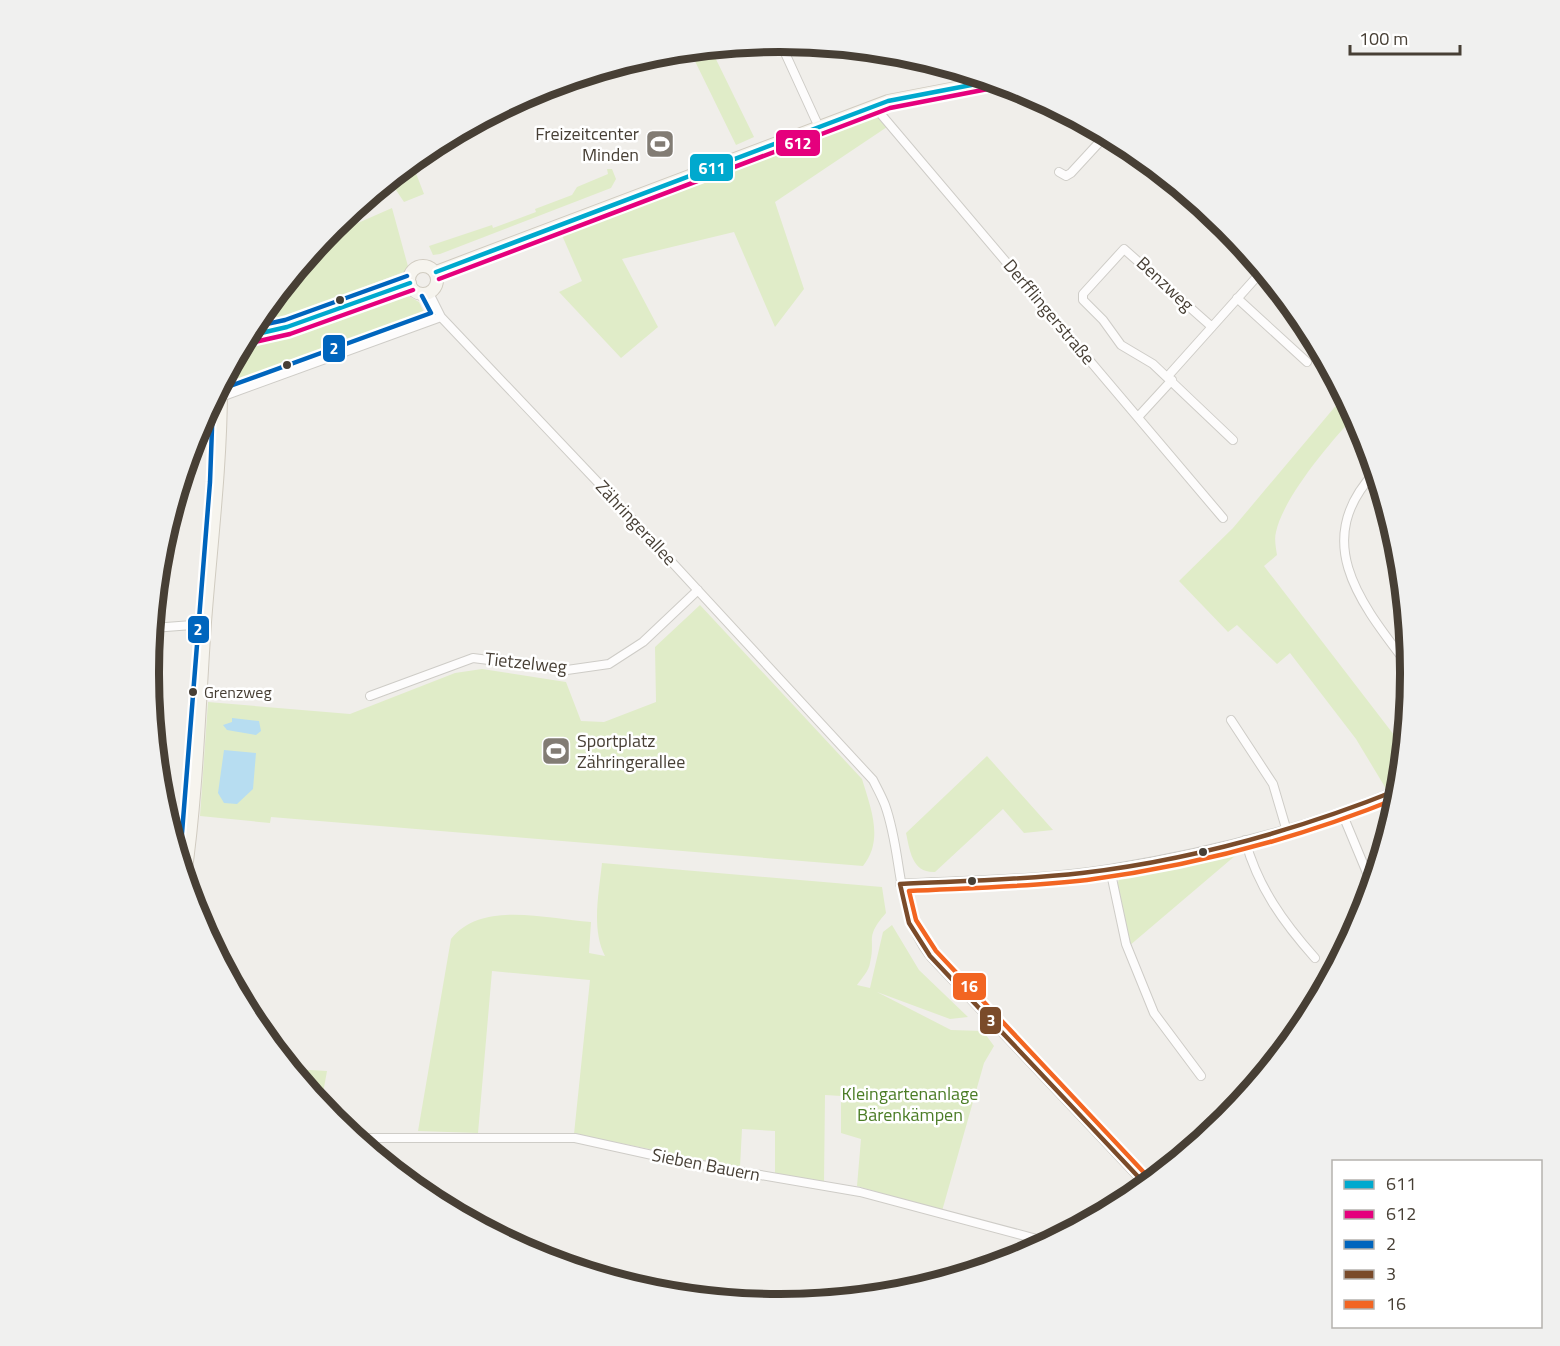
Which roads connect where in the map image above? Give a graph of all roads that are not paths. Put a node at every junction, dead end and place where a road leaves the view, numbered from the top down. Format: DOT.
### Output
graph roads {
  1 [pos="785,52"];
  2 [pos="975,84"];
  3 [pos="874,106"];
  4 [pos="818,125"];
  5 [pos="1100,142"];
  6 [pos="1059,172"];
  7 [pos="436,272"];
  8 [pos="1257,276"];
  9 [pos="410,283"];
  10 [pos="429,293"];
  11 [pos="1237,298"];
  12 [pos="441,317"];
  13 [pos="1212,327"];
  14 [pos="261,333"];
  15 [pos="1307,362"];
  16 [pos="1170,378"];
  17 [pos="228,390"];
  18 [pos="221,404"];
  19 [pos="1138,417"];
  20 [pos="1233,440"];
  21 [pos="1369,478"];
  22 [pos="1223,518"];
  23 [pos="698,590"];
  24 [pos="205,624"];
  25 [pos="161,627"];
  26 [pos="1400,654"];
  27 [pos="370,696"];
  28 [pos="1232,720"];
  29 [pos="1389,794"];
  30 [pos="1342,813"];
  31 [pos="178,821"];
  32 [pos="191,824"];
  33 [pos="1286,828"];
  34 [pos="1245,840"];
  35 [pos="187,856"];
  36 [pos="1110,869"];
  37 [pos="1367,873"];
  38 [pos="900,884"];
  39 [pos="1315,958"];
  40 [pos="1201,1076"];
  41 [pos="369,1138"];
  42 [pos="1140,1178"];
  43 [pos="1035,1238"];
  1 -- 4 [label="street"];
  2 -- 3 [label="main road"];
  3 -- 4 [label="main road"];
  3 -- 19 [label="street, Derfflingerstraße"];
  4 -- 7 [label="main road"];
  5 -- 6 [label="street"];
  7 -- 9 [label="main road"];
  7 -- 10 [label="main road"];
  8 -- 11 [label="street"];
  9 -- 10 [label="main road"];
  9 -- 14 [label="main road"];
  10 -- 12 [label="street, Zähringerallee"];
  11 -- 13 [label="street"];
  11 -- 15 [label="street"];
  12 -- 17 [label="street"];
  12 -- 23 [label="street, Zähringerallee"];
  13 -- 16 [label="street"];
  13 -- 16 [label="street, Benzweg"];
  16 -- 19 [label="street"];
  16 -- 20 [label="street"];
  18 -- 24 [label="main road"];
  19 -- 22 [label="street, Derfflingerstraße"];
  21 -- 26 [label="street"];
  23 -- 27 [label="street, Tietzelweg"];
  23 -- 38 [label="street, Zähringerallee"];
  24 -- 25 [label="street"];
  24 -- 32 [label="main road"];
  28 -- 33 [label="street"];
  29 -- 30 [label="street"];
  30 -- 33 [label="street"];
  30 -- 37 [label="street"];
  31 -- 32 [label="street"];
  32 -- 35 [label="main road"];
  33 -- 34 [label="street"];
  34 -- 36 [label="street"];
  34 -- 39 [label="street"];
  36 -- 38 [label="street"];
  36 -- 40 [label="street"];
  38 -- 42 [label="street, Zähringerallee"];
  41 -- 43 [label="street, Sieben Bauern"];
}
